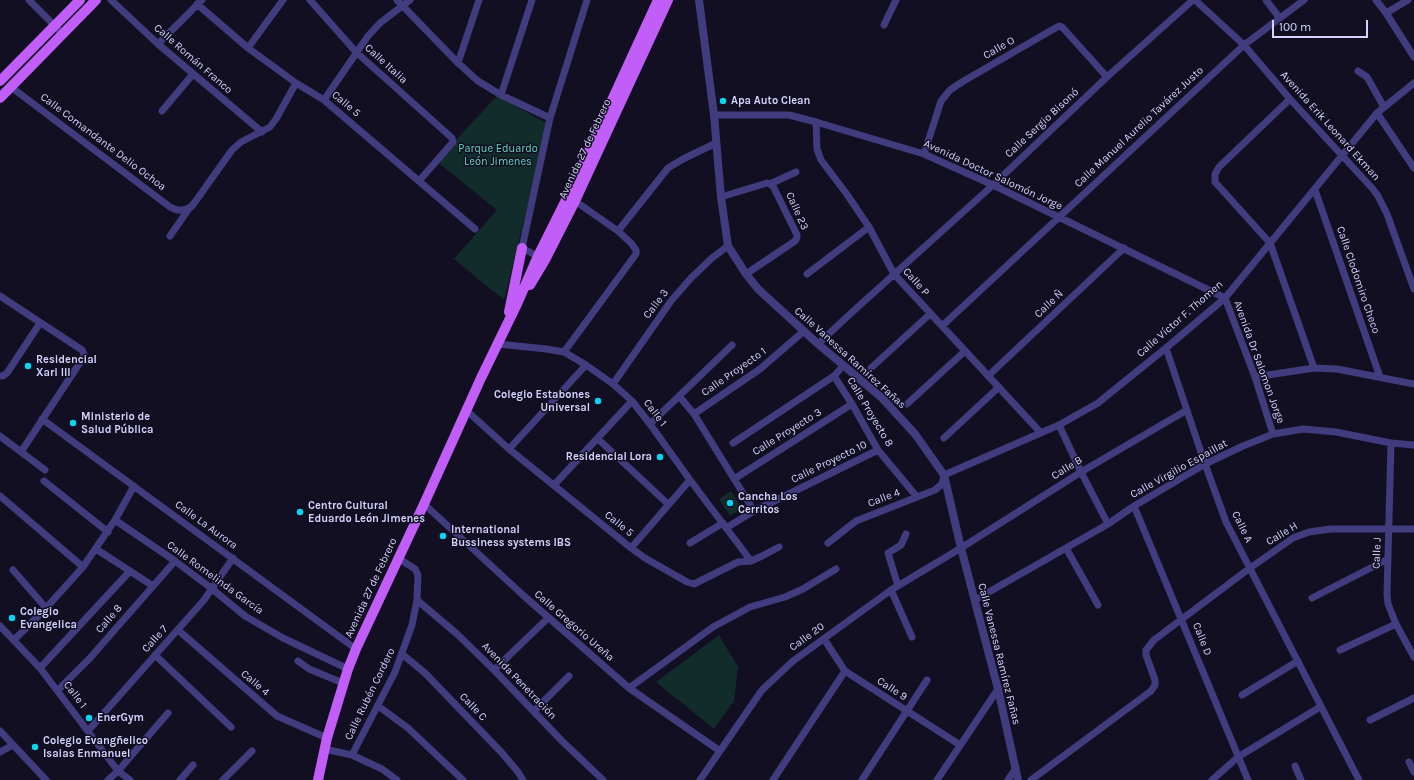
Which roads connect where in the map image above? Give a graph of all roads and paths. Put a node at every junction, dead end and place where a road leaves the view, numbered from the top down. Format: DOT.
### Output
graph roads {
  1 [pos="29,0"];
  2 [pos="80,0"];
  3 [pos="96,0"];
  4 [pos="111,0"];
  5 [pos="284,0"];
  6 [pos="310,0"];
  7 [pos="397,0"];
  8 [pos="410,0"];
  9 [pos="479,0"];
  10 [pos="532,0"];
  11 [pos="587,0"];
  12 [pos="658,0"];
  13 [pos="668,0"];
  14 [pos="699,0"];
  15 [pos="896,0"];
  16 [pos="1194,0"];
  17 [pos="1266,0"];
  18 [pos="1304,0"];
  19 [pos="1376,0"];
  20 [pos="1408,0"];
  21 [pos="199,2"];
  22 [pos="403,6"];
  23 [pos="1386,13"];
  24 [pos="1279,17"];
  25 [pos="884,25"];
  26 [pos="55,27"];
  27 [pos="63,34"];
  28 [pos="158,44"];
  29 [pos="1244,45"];
  30 [pos="248,48"];
  31 [pos="356,52"];
  32 [pos="1414,57"];
  33 [pos="458,63"];
  34 [pos="1358,71"];
  35 [pos="193,74"];
  36 [pos="1108,77"];
  37 [pos="0,81"];
  38 [pos="296,83"];
  39 [pos="1414,83"];
  40 [pos="11,86"];
  41 [pos="501,95"];
  42 [pos="0,98"];
  43 [pos="1290,99"];
  44 [pos="324,100"];
  45 [pos="1384,106"];
  46 [pos="162,111"];
  47 [pos="1377,113"];
  48 [pos="714,115"];
  49 [pos="550,118"];
  50 [pos="816,122"];
  51 [pos="262,132"];
  52 [pos="716,143"];
  53 [pos="924,154"];
  54 [pos="1343,155"];
  55 [pos="1414,168"];
  56 [pos="796,172"];
  57 [pos="419,181"];
  58 [pos="770,184"];
  59 [pos="993,185"];
  60 [pos="1315,190"];
  61 [pos="721,197"];
  62 [pos="575,201"];
  63 [pos="187,209"];
  64 [pos="1058,217"];
  65 [pos="869,227"];
  66 [pos="475,229"];
  67 [pos="618,230"];
  68 [pos="170,236"];
  69 [pos="1270,243"];
  70 [pos="728,246"];
  71 [pos="522,248"];
  72 [pos="1124,248"];
  73 [pos="541,258"];
  74 [pos="746,274"];
  75 [pos="807,274"];
  76 [pos="894,274"];
  77 [pos="1414,289"];
  78 [pos="0,296"];
  79 [pos="1225,298"];
  80 [pos="930,314"];
  81 [pos="40,323"];
  82 [pos="942,326"];
  83 [pos="506,328"];
  84 [pos="804,331"];
  85 [pos="498,344"];
  86 [pos="818,344"];
  87 [pos="732,345"];
  88 [pos="1166,348"];
  89 [pos="965,351"];
  90 [pos="564,352"];
  91 [pos="586,365"];
  92 [pos="844,365"];
  93 [pos="871,368"];
  94 [pos="1314,368"];
  95 [pos="0,376"];
  96 [pos="834,376"];
  97 [pos="988,376"];
  98 [pos="1380,377"];
  99 [pos="1255,378"];
  100 [pos="613,384"];
  101 [pos="1414,384"];
  102 [pos="999,387"];
  103 [pos="679,396"];
  104 [pos="632,401"];
  105 [pos="852,404"];
  106 [pos="907,404"];
  107 [pos="1187,410"];
  108 [pos="467,411"];
  109 [pos="694,414"];
  110 [pos="42,419"];
  111 [pos="650,424"];
  112 [pos="1059,425"];
  113 [pos="1041,433"];
  114 [pos="1273,434"];
  115 [pos="0,436"];
  116 [pos="944,438"];
  117 [pos="598,439"];
  118 [pos="733,443"];
  119 [pos="1391,443"];
  120 [pos="1414,445"];
  121 [pos="509,449"];
  122 [pos="878,450"];
  123 [pos="21,452"];
  124 [pos="1205,464"];
  125 [pos="45,470"];
  126 [pos="1081,472"];
  127 [pos="944,474"];
  128 [pos="734,479"];
  129 [pos="690,480"];
  130 [pos="44,481"];
  131 [pos="554,485"];
  132 [pos="134,486"];
  133 [pos="0,496"];
  134 [pos="917,497"];
  135 [pos="424,504"];
  136 [pos="668,504"];
  137 [pos="1134,506"];
  138 [pos="754,511"];
  139 [pos="115,520"];
  140 [pos="1108,524"];
  141 [pos="724,525"];
  142 [pos="1389,529"];
  143 [pos="1414,529"];
  144 [pos="108,532"];
  145 [pos="906,534"];
  146 [pos="828,542"];
  147 [pos="690,543"];
  148 [pos="779,547"];
  149 [pos="631,548"];
  150 [pos="961,548"];
  151 [pos="1066,548"];
  152 [pos="96,549"];
  153 [pos="233,558"];
  154 [pos="398,558"];
  155 [pos="1388,559"];
  156 [pos="751,560"];
  157 [pos="176,561"];
  158 [pos="83,567"];
  159 [pos="1250,568"];
  160 [pos="836,569"];
  161 [pos="13,570"];
  162 [pos="130,571"];
  163 [pos="153,586"];
  164 [pos="898,586"];
  165 [pos="211,588"];
  166 [pos="891,590"];
  167 [pos="1312,598"];
  168 [pos="417,600"];
  169 [pos="975,600"];
  170 [pos="1098,605"];
  171 [pos="46,608"];
  172 [pos="548,618"];
  173 [pos="1182,620"];
  174 [pos="1396,624"];
  175 [pos="0,626"];
  176 [pos="178,630"];
  177 [pos="912,637"];
  178 [pos="824,639"];
  179 [pos="14,640"];
  180 [pos="356,649"];
  181 [pos="1340,650"];
  182 [pos="402,654"];
  183 [pos="156,655"];
  184 [pos="1414,656"];
  185 [pos="298,661"];
  186 [pos="1298,661"];
  187 [pos="40,668"];
  188 [pos="348,669"];
  189 [pos="494,670"];
  190 [pos="845,671"];
  191 [pos="569,676"];
  192 [pos="927,680"];
  193 [pos="343,683"];
  194 [pos="629,688"];
  195 [pos="998,689"];
  196 [pos="58,690"];
  197 [pos="1242,695"];
  198 [pos="1414,698"];
  199 [pos="378,706"];
  200 [pos="1320,707"];
  201 [pos="534,711"];
  202 [pos="907,711"];
  203 [pos="168,713"];
  204 [pos="1370,720"];
  205 [pos="231,727"];
  206 [pos="0,731"];
  207 [pos="88,731"];
  208 [pos="327,738"];
  209 [pos="13,745"];
  210 [pos="960,745"];
  211 [pos="324,749"];
  212 [pos="252,751"];
  213 [pos="720,751"];
  214 [pos="0,752"];
  215 [pos="352,754"];
  216 [pos="1238,756"];
  217 [pos="1409,762"];
  218 [pos="193,765"];
  219 [pos="1295,766"];
  220 [pos="1016,768"];
  221 [pos="118,771"];
  222 [pos="1414,772"];
  223 [pos="43,779"];
  224 [pos="320,779"];
  225 [pos="520,779"];
  226 [pos="108,780"];
  227 [pos="130,780"];
  228 [pos="180,780"];
  229 [pos="223,780"];
  230 [pos="397,780"];
  231 [pos="463,780"];
  232 [pos="603,780"];
  233 [pos="700,780"];
  234 [pos="773,780"];
  235 [pos="862,780"];
  236 [pos="936,780"];
  237 [pos="1008,780"];
  238 [pos="1018,780"];
  239 [pos="1031,780"];
  240 [pos="1212,780"];
  241 [pos="1248,780"];
  242 [pos="1301,780"];
  243 [pos="1359,780"];
  1 -- 26 [label="street"];
  2 -- 26 [label="main road"];
  3 -- 27 [label="main road"];
  4 -- 28 [label="street, Calle Román Franco"];
  5 -- 30 [label="street"];
  6 -- 31 [label="street, Calle Italia"];
  7 -- 22 [label="street"];
  8 -- 22 [label="street"];
  9 -- 33 [label="street"];
  10 -- 41 [label="street"];
  11 -- 49 [label="street"];
  12 -- 73 [label="main road, Avenida 27 de Febrero"];
  13 -- 62 [label="main road, Avenida 27 de Febrero"];
  14 -- 48 [label="street, Calle Vanessa Ramírez Fañas"];
  15 -- 25 [label="street"];
  16 -- 29 [label="street, Avenida Erik Leonard Ekman"];
  16 -- 36 [label="street, Calle Sergio Bisonó"];
  17 -- 24 [label="street"];
  18 -- 24 [label="street, Calle Manuel Aurelio Tavárez Justo"];
  19 -- 23 [label="street"];
  20 -- 23 [label="street"];
  21 -- 28 [label="street"];
  21 -- 30 [label="street, Calle 5"];
  22 -- 31 [label="street"];
  22 -- 33 [label="street"];
  23 -- 32 [label="street"];
  24 -- 29 [label="street, Calle Manuel Aurelio Tavárez Justo"];
  26 -- 27 [label="street"];
  26 -- 37 [label="main road"];
  27 -- 40 [label="main road"];
  28 -- 35 [label="street, Calle Román Franco"];
  29 -- 43 [label="street, Avenida Erik Leonard Ekman"];
  29 -- 64 [label="street, Calle Manuel Aurelio Tavárez Justo"];
  30 -- 38 [label="street, Calle 5"];
  31 -- 44 [label="street"];
  31 -- 57 [label="street, Calle Italia"];
  33 -- 41 [label="street"];
  34 -- 45 [label="street"];
  35 -- 46 [label="street"];
  35 -- 51 [label="street, Calle Román Franco"];
  36 -- 53 [label="street, Calle O"];
  36 -- 59 [label="street, Calle Sergio Bisonó"];
  38 -- 44 [label="street, Calle 5"];
  38 -- 51 [label="street"];
  39 -- 45 [label="street, Calle Víctor F. Thomen"];
  40 -- 42 [label="main road"];
  40 -- 63 [label="street, Calle Comandante Delio Ochoa"];
  41 -- 49 [label="street"];
  43 -- 54 [label="street, Avenida Erik Leonard Ekman"];
  43 -- 69 [label="street"];
  44 -- 57 [label="street, Calle 5"];
  45 -- 47 [label="street, Calle Víctor F. Thomen"];
  47 -- 54 [label="street, Calle Víctor F. Thomen"];
  47 -- 55 [label="street"];
  48 -- 50 [label="street, Avenida Doctor Salomón Jorge"];
  48 -- 52 [label="street, Calle Vanessa Ramírez Fañas"];
  49 -- 71 [label="street"];
  50 -- 53 [label="street, Avenida Doctor Salomón Jorge"];
  50 -- 65 [label="street, Calle P"];
  51 -- 63 [label="street"];
  52 -- 61 [label="street, Calle Vanessa Ramírez Fañas"];
  52 -- 67 [label="street"];
  53 -- 59 [label="street, Avenida Doctor Salomón Jorge"];
  54 -- 60 [label="street, Calle Víctor F. Thomen"];
  54 -- 77 [label="street, Avenida Erik Leonard Ekman"];
  56 -- 58 [label="street"];
  57 -- 66 [label="street, Calle 5"];
  58 -- 61 [label="street"];
  58 -- 74 [label="street, Calle 23"];
  59 -- 64 [label="street, Avenida Doctor Salomón Jorge"];
  59 -- 76 [label="street, Calle Sergio Bisonó"];
  60 -- 69 [label="street, Calle Víctor F. Thomen"];
  60 -- 98 [label="street, Calle Clodomiro Checo"];
  61 -- 70 [label="street, Calle Vanessa Ramírez Fañas"];
  62 -- 67 [label="street"];
  62 -- 73 [label="main road, Avenida 27 de Febrero"];
  63 -- 68 [label="street"];
  64 -- 72 [label="street, Avenida Doctor Salomón Jorge"];
  64 -- 82 [label="street, Calle Manuel Aurelio Tavárez Justo"];
  65 -- 75 [label="street"];
  65 -- 76 [label="street, Calle P"];
  67 -- 90 [label="street"];
  69 -- 79 [label="street, Calle Víctor F. Thomen"];
  69 -- 94 [label="street"];
  70 -- 74 [label="street, Calle Vanessa Ramírez Fañas"];
  70 -- 100 [label="street, Calle 3"];
  71 -- 73 [label="street"];
  71 -- 83 [label="main road"];
  72 -- 79 [label="street, Avenida Doctor Salomón Jorge"];
  72 -- 97 [label="street, Calle Ñ"];
  73 -- 83 [label="main road, Avenida 27 de Febrero"];
  74 -- 84 [label="street, Calle Vanessa Ramírez Fañas"];
  76 -- 80 [label="street, Calle P"];
  76 -- 86 [label="street, Calle Sergio Bisonó"];
  78 -- 81 [label="street"];
  79 -- 88 [label="street, Calle Víctor F. Thomen"];
  79 -- 99 [label="street, Avenida Dr Salomon Jorge"];
  80 -- 82 [label="street, Calle P"];
  80 -- 93 [label="street"];
  81 -- 95 [label="street"];
  81 -- 110 [label="street"];
  82 -- 89 [label="street, Calle P"];
  83 -- 85 [label="main road, Avenida 27 de Febrero"];
  84 -- 86 [label="street, Calle Vanessa Ramírez Fañas"];
  84 -- 109 [label="street, Calle Proyecto 1"];
  85 -- 90 [label="street, Calle 1"];
  85 -- 108 [label="main road, Avenida 27 de Febrero"];
  86 -- 92 [label="street, Calle Vanessa Ramírez Fañas"];
  87 -- 103 [label="street"];
  88 -- 107 [label="street, Calle A"];
  88 -- 112 [label="street, Calle Víctor F. Thomen"];
  89 -- 97 [label="street, Calle P"];
  89 -- 106 [label="street"];
  90 -- 91 [label="street, Calle 1"];
  91 -- 100 [label="street, Calle 1"];
  91 -- 121 [label="street"];
  92 -- 96 [label="street"];
  92 -- 127 [label="street, Calle Vanessa Ramírez Fañas"];
  94 -- 98 [label="street"];
  94 -- 99 [label="street"];
  96 -- 105 [label="street, Calle Proyecto 8"];
  96 -- 118 [label="street"];
  97 -- 102 [label="street, Calle P"];
  98 -- 101 [label="street"];
  99 -- 114 [label="street, Avenida Dr Salomon Jorge"];
  100 -- 104 [label="street, Calle 1"];
  102 -- 113 [label="street, Calle P"];
  102 -- 116 [label="street"];
  103 -- 109 [label="street"];
  103 -- 111 [label="street"];
  104 -- 111 [label="street, Calle 1"];
  104 -- 117 [label="street"];
  105 -- 122 [label="street, Calle Proyecto 8"];
  105 -- 128 [label="street, Calle Proyecto 3"];
  107 -- 124 [label="street, Calle A"];
  107 -- 126 [label="street, Calle B"];
  108 -- 121 [label="street, Calle 5"];
  108 -- 135 [label="main road, Avenida 27 de Febrero"];
  109 -- 128 [label="street"];
  110 -- 123 [label="street"];
  110 -- 132 [label="street, Calle La Aurora"];
  111 -- 129 [label="street, Calle 1"];
  112 -- 113 [label="street, Calle Víctor F. Thomen"];
  112 -- 126 [label="street"];
  113 -- 127 [label="street, Calle Víctor F. Thomen"];
  114 -- 119 [label="street, Calle Virgilio Espaillat"];
  114 -- 124 [label="street, Calle Virgilio Espaillat"];
  115 -- 123 [label="street"];
  117 -- 131 [label="street"];
  117 -- 136 [label="street"];
  119 -- 120 [label="street, Calle Virgilio Espaillat"];
  119 -- 142 [label="street, Calle J"];
  121 -- 131 [label="street, Calle 5"];
  122 -- 134 [label="street, Calle Proyecto 8"];
  122 -- 138 [label="street, Calle Proyecto 10"];
  123 -- 125 [label="street"];
  124 -- 137 [label="street, Calle Virgilio Espaillat"];
  124 -- 159 [label="street, Calle A"];
  126 -- 140 [label="street"];
  126 -- 150 [label="street, Calle B"];
  127 -- 134 [label="street, Calle 4"];
  127 -- 150 [label="street, Calle Vanessa Ramírez Fañas"];
  128 -- 138 [label="street"];
  129 -- 136 [label="street"];
  129 -- 141 [label="street, Calle 1"];
  130 -- 144 [label="street"];
  131 -- 149 [label="street, Calle 5"];
  132 -- 139 [label="street"];
  132 -- 153 [label="street, Calle La Aurora"];
  133 -- 158 [label="street"];
  134 -- 146 [label="street, Calle 4"];
  135 -- 154 [label="main road, Avenida 27 de Febrero"];
  135 -- 172 [label="street, Calle Gregorio Ureña"];
  136 -- 149 [label="street"];
  137 -- 140 [label="street, Calle Virgilio Espaillat"];
  137 -- 173 [label="street, Calle D"];
  138 -- 141 [label="street, Calle Proyecto 10"];
  139 -- 144 [label="street"];
  139 -- 157 [label="street, Calle Romelinda García"];
  140 -- 151 [label="street, Calle Virgilio Espaillat"];
  141 -- 147 [label="street, Calle Proyecto 10"];
  141 -- 156 [label="street, Calle 1"];
  142 -- 143 [label="street, Calle H"];
  142 -- 155 [label="street, Calle J"];
  142 -- 159 [label="street, Calle H"];
  144 -- 152 [label="street"];
  145 -- 164 [label="street"];
  148 -- 156 [label="street, Calle 5"];
  149 -- 156 [label="street, Calle 5"];
  150 -- 164 [label="street, Calle 20"];
  150 -- 169 [label="street, Calle Vanessa Ramírez Fañas"];
  151 -- 169 [label="street, Calle Virgilio Espaillat"];
  151 -- 170 [label="street"];
  152 -- 158 [label="street"];
  152 -- 162 [label="street"];
  153 -- 165 [label="street, Calle 7"];
  153 -- 180 [label="street, Calle La Aurora"];
  154 -- 168 [label="street, Calle Rubén Cordero"];
  154 -- 180 [label="main road, Avenida 27 de Febrero"];
  155 -- 167 [label="street"];
  155 -- 174 [label="street, Calle J"];
  157 -- 163 [label="street, Calle 8"];
  157 -- 165 [label="street, Calle Romelinda García"];
  158 -- 171 [label="street"];
  159 -- 173 [label="street, Calle H"];
  159 -- 186 [label="street, Calle A"];
  160 -- 194 [label="street"];
  161 -- 171 [label="street"];
  162 -- 163 [label="street"];
  162 -- 187 [label="street"];
  163 -- 196 [label="street, Calle 8"];
  164 -- 166 [label="street, Calle 20"];
  165 -- 176 [label="street, Calle 7"];
  165 -- 188 [label="street, Calle Romelinda García"];
  166 -- 177 [label="street"];
  166 -- 178 [label="street, Calle 20"];
  168 -- 182 [label="street, Calle Rubén Cordero"];
  168 -- 189 [label="street, Avenida Penetración"];
  169 -- 195 [label="street, Calle Vanessa Ramírez Fañas"];
  171 -- 179 [label="street"];
  172 -- 189 [label="street"];
  172 -- 194 [label="street, Calle Gregorio Ureña"];
  173 -- 216 [label="street, Calle D"];
  173 -- 239 [label="street, Calle H"];
  174 -- 181 [label="street"];
  174 -- 184 [label="street, Calle J"];
  175 -- 179 [label="street, Calle 1"];
  176 -- 183 [label="street, Calle 7"];
  176 -- 208 [label="street, Calle 4"];
  178 -- 190 [label="street, Calle 9"];
  178 -- 213 [label="street, Calle 20"];
  179 -- 187 [label="street, Calle 1"];
  180 -- 188 [label="main road, Avenida 27 de Febrero"];
  182 -- 199 [label="street, Calle Rubén Cordero"];
  182 -- 225 [label="street, Calle C"];
  183 -- 205 [label="street"];
  183 -- 207 [label="street, Calle 7"];
  185 -- 193 [label="street"];
  186 -- 197 [label="street"];
  186 -- 200 [label="street, Calle A"];
  187 -- 196 [label="street, Calle 1"];
  188 -- 193 [label="main road, Avenida 27 de Febrero"];
  189 -- 201 [label="street, Avenida Penetración"];
  190 -- 202 [label="street, Calle 9"];
  190 -- 234 [label="street"];
  191 -- 201 [label="street"];
  192 -- 202 [label="street"];
  193 -- 208 [label="main road, Avenida 27 de Febrero"];
  194 -- 213 [label="street, Calle Gregorio Ureña"];
  195 -- 210 [label="street"];
  195 -- 220 [label="street, Calle Vanessa Ramírez Fañas"];
  196 -- 207 [label="street, Calle 1"];
  198 -- 204 [label="street"];
  199 -- 215 [label="street, Calle Rubén Cordero"];
  199 -- 231 [label="street"];
  200 -- 216 [label="street"];
  200 -- 243 [label="street, Calle A"];
  201 -- 232 [label="street, Avenida Penetración"];
  202 -- 210 [label="street, Calle 9"];
  202 -- 235 [label="street"];
  203 -- 221 [label="street"];
  206 -- 209 [label="street"];
  207 -- 221 [label="street, Calle 1"];
  208 -- 211 [label="main road, Avenida 27 de Febrero"];
  209 -- 214 [label="street"];
  209 -- 223 [label="street"];
  210 -- 236 [label="street"];
  211 -- 215 [label="street"];
  211 -- 224 [label="main road, Avenida 27 de Febrero"];
  212 -- 229 [label="street"];
  213 -- 233 [label="street, Calle 20"];
  215 -- 230 [label="street"];
  216 -- 240 [label="street"];
  216 -- 241 [label="street, Calle D"];
  217 -- 222 [label="street"];
  218 -- 228 [label="street"];
  219 -- 242 [label="street"];
  220 -- 237 [label="street"];
  220 -- 238 [label="street, Calle Vanessa Ramírez Fañas"];
  221 -- 226 [label="street"];
  221 -- 227 [label="street, Calle 1"];
}
